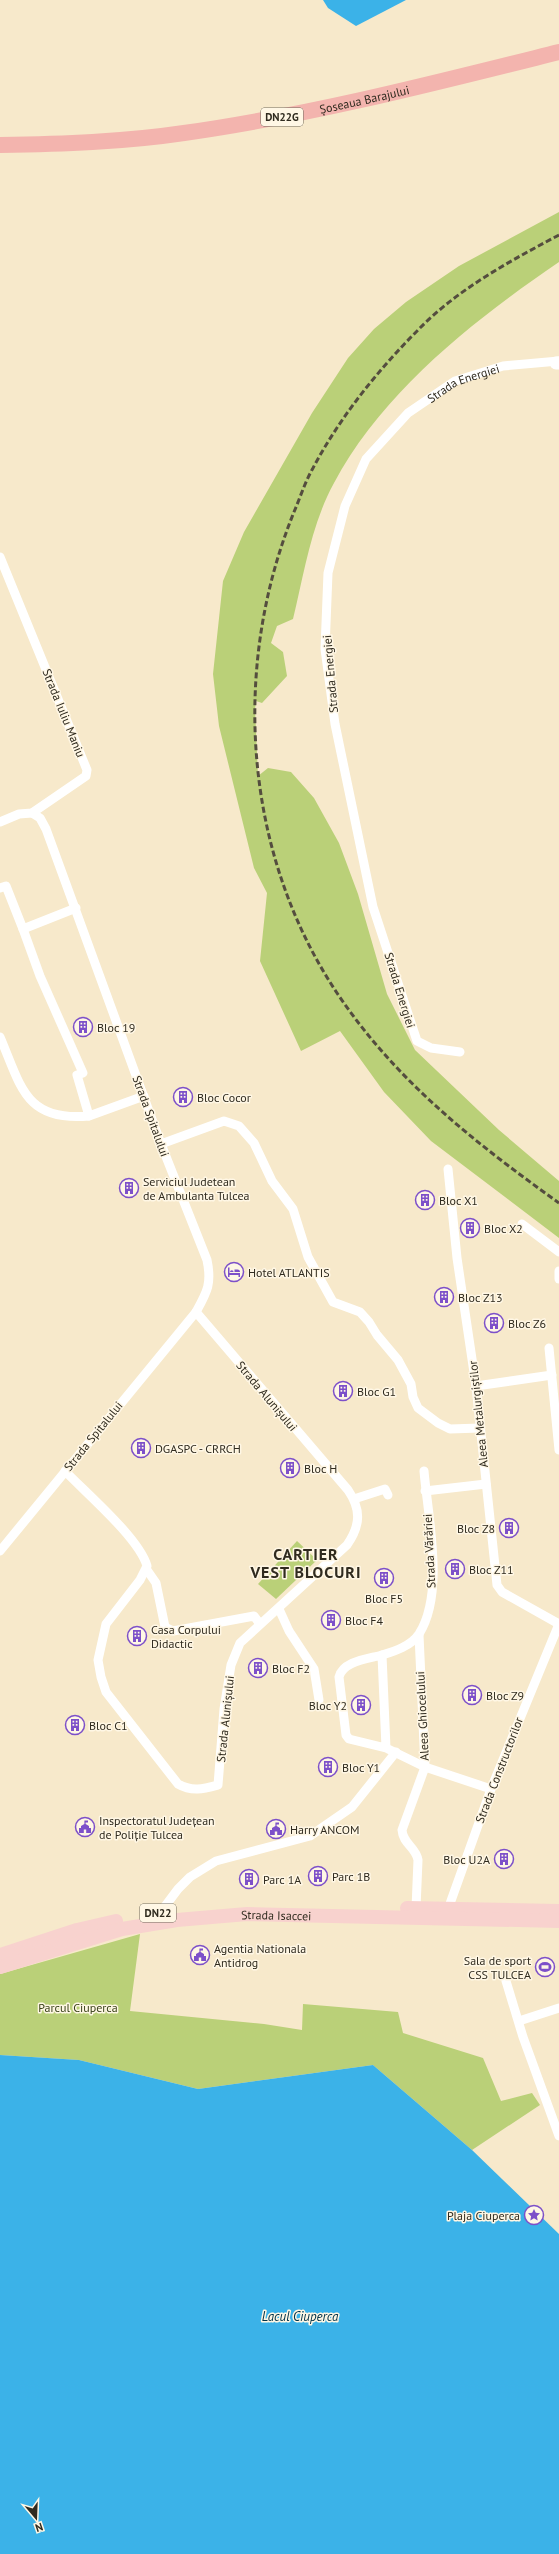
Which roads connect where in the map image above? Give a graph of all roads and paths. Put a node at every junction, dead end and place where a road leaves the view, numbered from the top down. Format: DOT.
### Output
graph roads {
  1 [pos="559,52"];
  2 [pos="0,145"];
  3 [pos="558,362"];
  4 [pos="0,558"];
  5 [pos="32,813"];
  6 [pos="0,822"];
  7 [pos="0,888"];
  8 [pos="76,908"];
  9 [pos="23,929"];
  10 [pos="0,1037"];
  11 [pos="460,1052"];
  12 [pos="144,1096"];
  13 [pos="89,1116"];
  14 [pos="161,1144"];
  15 [pos="448,1169"];
  16 [pos="522,1224"];
  17 [pos="559,1252"];
  18 [pos="559,1271"];
  19 [pos="559,1279"];
  20 [pos="196,1312"];
  21 [pos="549,1348"];
  22 [pos="552,1375"];
  23 [pos="476,1386"];
  24 [pos="480,1428"];
  25 [pos="559,1450"];
  26 [pos="65,1471"];
  27 [pos="424,1471"];
  28 [pos="486,1484"];
  29 [pos="425,1491"];
  30 [pos="388,1495"];
  31 [pos="354,1499"];
  32 [pos="0,1551"];
  33 [pos="147,1570"];
  34 [pos="279,1609"];
  35 [pos="260,1624"];
  36 [pos="559,1624"];
  37 [pos="419,1634"];
  38 [pos="382,1655"];
  39 [pos="319,1700"];
  40 [pos="386,1748"];
  41 [pos="396,1752"];
  42 [pos="425,1767"];
  43 [pos="491,1789"];
  44 [pos="416,1908"];
  45 [pos="559,1911"];
  46 [pos="160,1913"];
  47 [pos="446,1914"];
  48 [pos="559,1921"];
  49 [pos="0,1955"];
  50 [pos="0,1967"];
  51 [pos="506,1981"];
  52 [pos="559,2008"];
  53 [pos="519,2021"];
  54 [pos="559,2136"];
  1 -- 2 [label="highway, Șoseaua Barajului / DN22G"];
  3 -- 11 [label="street, Strada Energiei"];
  4 -- 5 [label="street, Strada Iuliu Maniu"];
  5 -- 6 [label="street, Strada Iuliu Maniu"];
  5 -- 8 [label="street, Strada Spitalului"];
  7 -- 9 [label="street"];
  8 -- 9 [label="street"];
  8 -- 12 [label="street, Strada Spitalului"];
  9 -- 13 [label="street"];
  10 -- 13 [label="street"];
  12 -- 13 [label="street"];
  12 -- 14 [label="street, Strada Spitalului"];
  14 -- 20 [label="street, Strada Spitalului"];
  14 -- 24 [label="street"];
  15 -- 23 [label="street, Aleea Metalurgiștilor"];
  16 -- 17 [label="street"];
  18 -- 19 [label="street"];
  20 -- 26 [label="street, Strada Spitalului"];
  20 -- 31 [label="street, Strada Alunișului"];
  21 -- 22 [label="street"];
  22 -- 23 [label="street"];
  22 -- 25 [label="street"];
  23 -- 24 [label="street, Aleea Metalurgiștilor"];
  24 -- 28 [label="street, Aleea Metalurgiștilor"];
  26 -- 32 [label="street, Strada Spitalului"];
  26 -- 33 [label="street"];
  27 -- 29 [label="street, Strada Vărăriei"];
  28 -- 29 [label="street"];
  28 -- 36 [label="street, Aleea Metalurgiștilor"];
  29 -- 37 [label="street, Strada Vărăriei"];
  30 -- 31 [label="street"];
  31 -- 34 [label="street, Strada Alunișului"];
  33 -- 35 [label="street"];
  33 -- 35 [label="street, Strada Alunișului"];
  34 -- 35 [label="street, Strada Alunișului"];
  34 -- 39 [label="street"];
  36 -- 43 [label="street, Strada Constructorilor"];
  37 -- 38 [label="street"];
  37 -- 42 [label="street, Aleea Ghiocelului"];
  38 -- 40 [label="street"];
  38 -- 40 [label="street"];
  40 -- 41 [label="street"];
  41 -- 42 [label="street"];
  41 -- 46 [label="street"];
  42 -- 43 [label="street"];
  42 -- 44 [label="street, Aleea Ghiocelului"];
  43 -- 47 [label="street, Strada Constructorilor"];
  44 -- 46 [label="main road, Strada Isaccei / DN22"];
  44 -- 47 [label="main road, Strada Isaccei / DN22"];
  45 -- 47 [label="main road, Strada Isaccei / DN22"];
  46 -- 49 [label="main road, Strada Isaccei / DN22"];
  47 -- 48 [label="main road, Strada Isaccei / DN22"];
  47 -- 50 [label="main road, Strada Isaccei / DN22"];
  51 -- 53 [label="street"];
  52 -- 53 [label="street"];
  53 -- 54 [label="street"];
}
